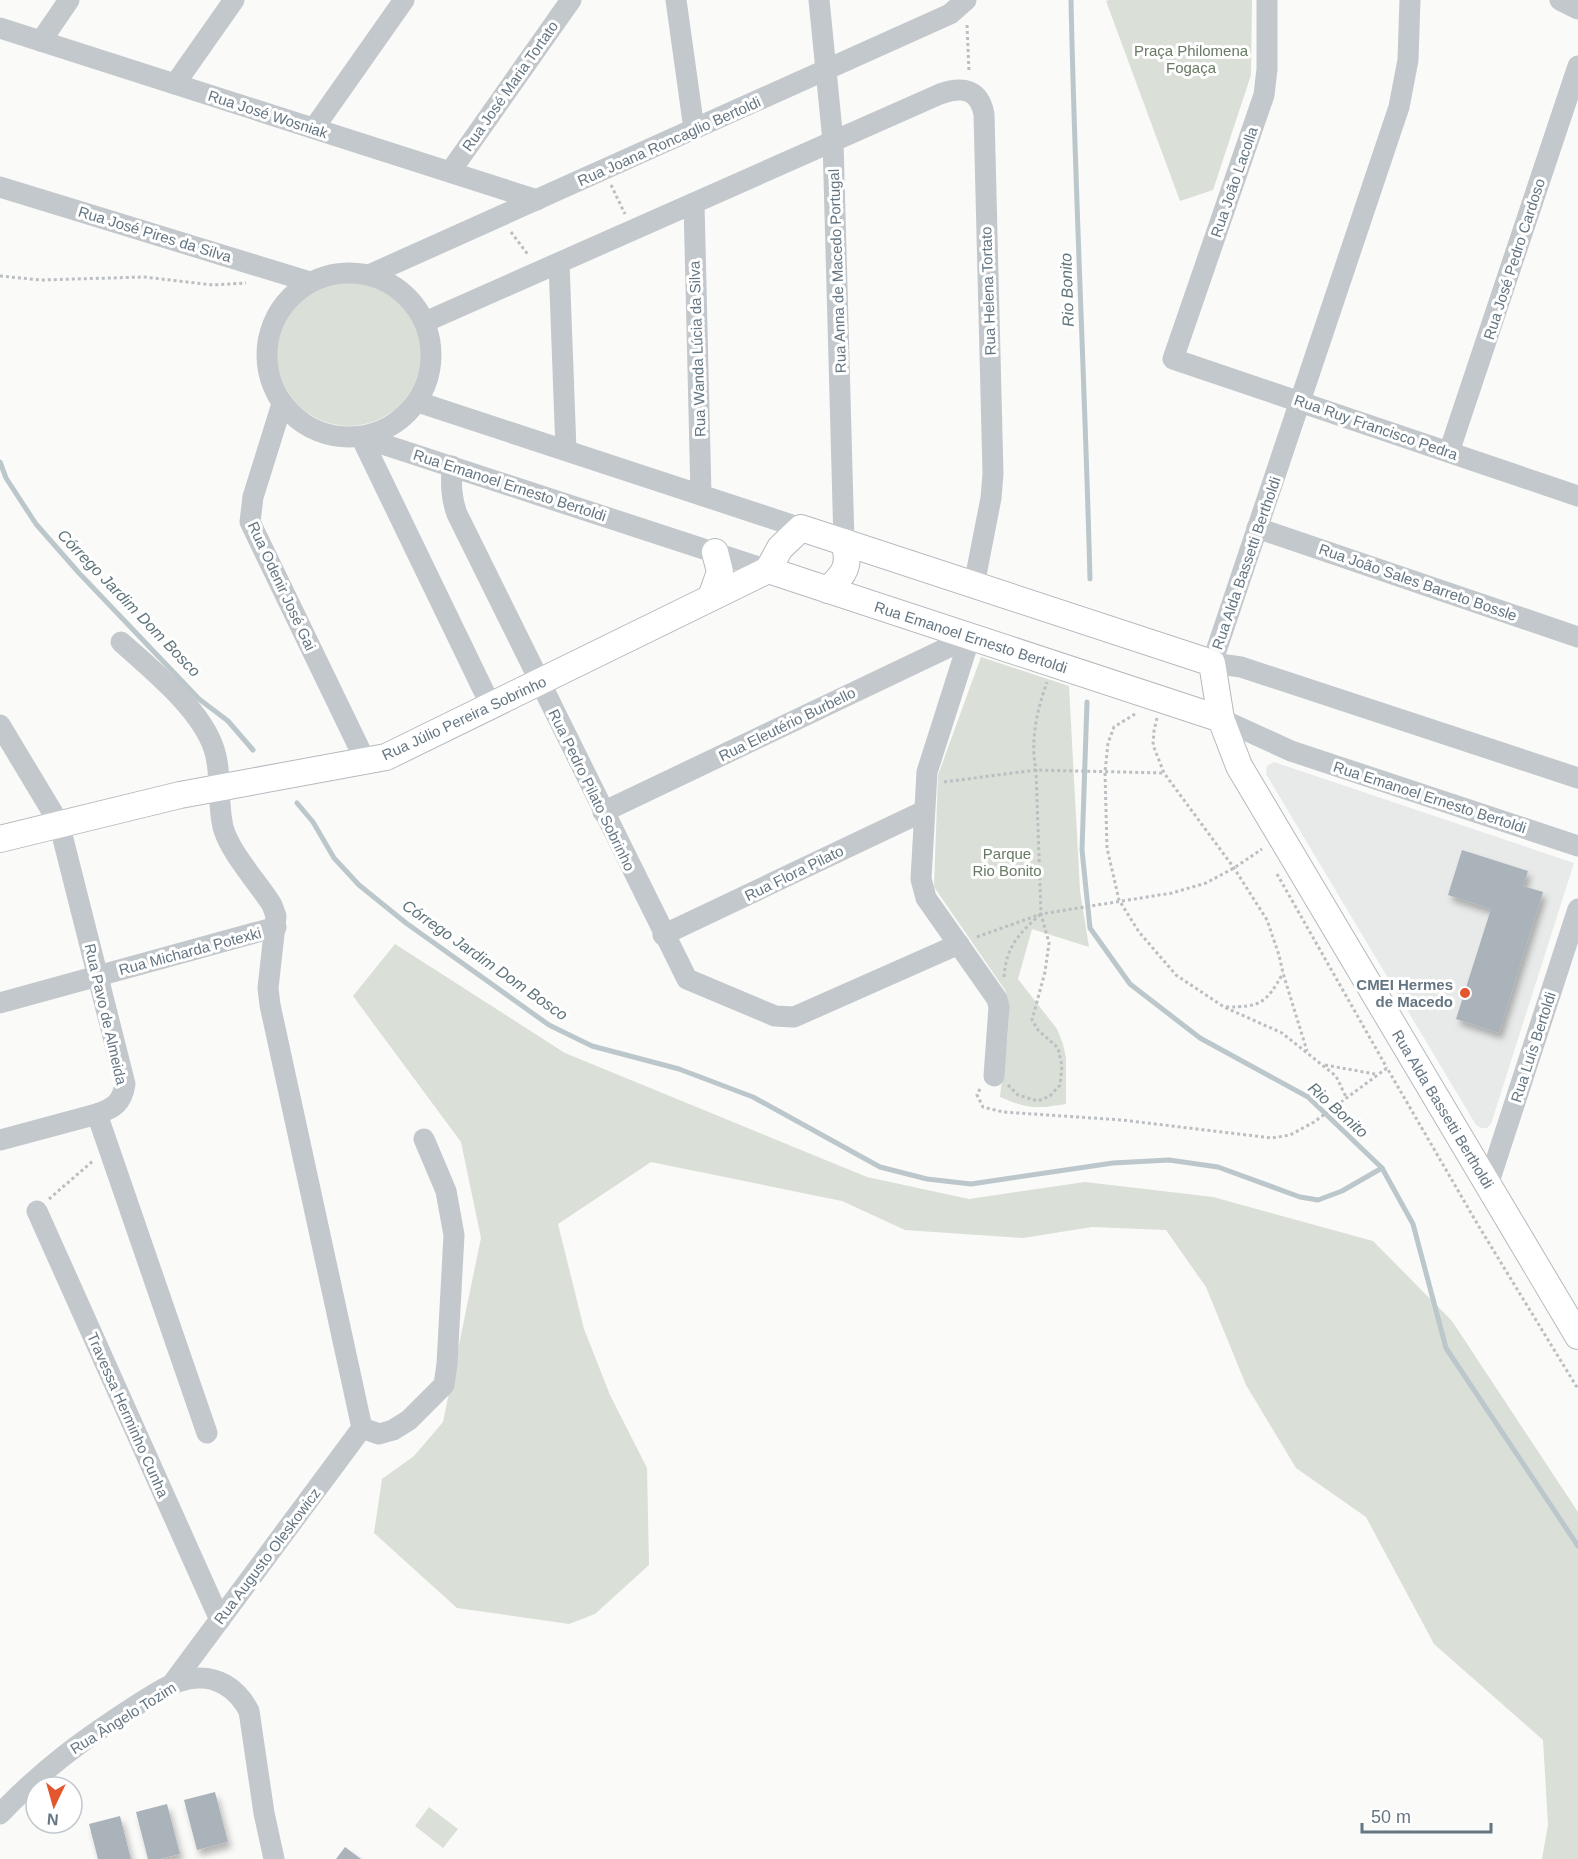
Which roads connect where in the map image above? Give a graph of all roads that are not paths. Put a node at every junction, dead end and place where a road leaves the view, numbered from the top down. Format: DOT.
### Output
graph roads {
  1 [pos="69,0"];
  2 [pos="234,0"];
  3 [pos="404,0"];
  4 [pos="571,0"];
  5 [pos="676,0"];
  6 [pos="819,0"];
  7 [pos="1267,0"];
  8 [pos="1410,0"];
  9 [pos="1560,0"];
  10 [pos="965,1"];
  11 [pos="1578,9"];
  12 [pos="0,28"];
  13 [pos="42,41"];
  14 [pos="1578,66"];
  15 [pos="828,69"];
  16 [pos="176,84"];
  17 [pos="314,128"];
  18 [pos="694,129"];
  19 [pos="833,141"];
  20 [pos="450,172"];
  21 [pos="0,186"];
  22 [pos="537,200"];
  23 [pos="694,203"];
  24 [pos="559,263"];
  25 [pos="369,275"];
  26 [pos="310,282"];
  27 [pos="425,322"];
  28 [pos="1173,359"];
  29 [pos="418,402"];
  30 [pos="1300,402"];
  31 [pos="282,404"];
  32 [pos="361,436"];
  33 [pos="566,450"];
  34 [pos="1449,452"];
  35 [pos="452,466"];
  36 [pos="701,495"];
  37 [pos="1578,496"];
  38 [pos="801,528"];
  39 [pos="1257,528"];
  40 [pos="844,542"];
  41 [pos="715,552"];
  42 [pos="768,570"];
  43 [pos="974,585"];
  44 [pos="828,590"];
  45 [pos="711,597"];
  46 [pos="970,636"];
  47 [pos="1578,637"];
  48 [pos="121,642"];
  49 [pos="1212,663"];
  50 [pos="540,682"];
  51 [pos="491,706"];
  52 [pos="1221,719"];
  53 [pos="0,725"];
  54 [pos="366,762"];
  55 [pos="1578,778"];
  56 [pos="218,788"];
  57 [pos="924,811"];
  58 [pos="603,812"];
  59 [pos="59,823"];
  60 [pos="0,839"];
  61 [pos="1578,846"];
  62 [pos="1578,909"];
  63 [pos="276,927"];
  64 [pos="663,935"];
  65 [pos="958,944"];
  66 [pos="98,976"];
  67 [pos="0,1002"];
  68 [pos="1000,1076"];
  69 [pos="97,1114"];
  70 [pos="424,1139"];
  71 [pos="0,1140"];
  72 [pos="1488,1185"];
  73 [pos="37,1211"];
  74 [pos="1578,1336"];
  75 [pos="362,1428"];
  76 [pos="207,1433"];
  77 [pos="220,1620"];
  78 [pos="172,1684"];
  79 [pos="0,1814"];
  80 [pos="274,1859"];
  1 -- 13 [label="street"];
  2 -- 16 [label="street"];
  3 -- 17 [label="street"];
  4 -- 20 [label="street, Rua José Maria Tortato"];
  5 -- 18 [label="street"];
  6 -- 15 [label="street, Rua Anna de Macedo Portugal"];
  7 -- 28 [label="street, Rua João Lacolla"];
  8 -- 30 [label="street, Rua Alda Bassetti Bertholdi"];
  9 -- 11 [label="street"];
  10 -- 15 [label="street, Rua Joana Roncaglio Bertoldi"];
  12 -- 13 [label="street, Rua José Wosniak"];
  13 -- 16 [label="street, Rua José Wosniak"];
  14 -- 34 [label="street, Rua José Pedro Cardoso"];
  15 -- 18 [label="street, Rua Joana Roncaglio Bertoldi"];
  15 -- 19 [label="street, Rua Anna de Macedo Portugal"];
  16 -- 17 [label="street, Rua José Wosniak"];
  17 -- 20 [label="street, Rua José Wosniak"];
  18 -- 22 [label="street, Rua Joana Roncaglio Bertoldi"];
  19 -- 23 [label="street"];
  19 -- 40 [label="street, Rua Anna de Macedo Portugal"];
  19 -- 43 [label="street, Rua Helena Tortato"];
  20 -- 22 [label="street, Rua José Wosniak"];
  21 -- 26 [label="street, Rua José Pires da Silva"];
  22 -- 25 [label="street, Rua Joana Roncaglio Bertoldi"];
  23 -- 24 [label="street"];
  23 -- 36 [label="street, Rua Wanda Lúcia da Silva"];
  24 -- 27 [label="street"];
  24 -- 33 [label="street"];
  25 -- 26 [label="street"];
  25 -- 27 [label="street"];
  26 -- 31 [label="street"];
  27 -- 29 [label="street"];
  28 -- 30 [label="street, Rua Ruy Francisco Pedra"];
  29 -- 32 [label="street"];
  29 -- 33 [label="street"];
  30 -- 34 [label="street, Rua Ruy Francisco Pedra"];
  30 -- 39 [label="street, Rua Alda Bassetti Bertholdi"];
  31 -- 32 [label="street"];
  31 -- 54 [label="street, Rua Odenir José Gai"];
  32 -- 35 [label="street, Rua Emanoel Ernesto Bertoldi"];
  32 -- 51 [label="street"];
  33 -- 36 [label="street"];
  34 -- 37 [label="street, Rua Ruy Francisco Pedra"];
  35 -- 41 [label="street, Rua Emanoel Ernesto Bertoldi"];
  35 -- 50 [label="street, Rua Pedro Pilato Sobrinho"];
  36 -- 38 [label="street"];
  38 -- 40 [label="main road"];
  38 -- 42 [label="main road"];
  39 -- 47 [label="street, Rua João Sales Barreto Bossle"];
  39 -- 49 [label="street, Rua Alda Bassetti Bertholdi"];
  40 -- 43 [label="main road"];
  40 -- 44 [label="main road"];
  41 -- 42 [label="street, Rua Emanoel Ernesto Bertoldi"];
  41 -- 45 [label="main road"];
  42 -- 44 [label="main road, Rua Emanoel Ernesto Bertoldi"];
  42 -- 45 [label="main road, Rua Júlio Pereira Sobrinho"];
  43 -- 49 [label="main road"];
  44 -- 46 [label="main road, Rua Emanoel Ernesto Bertoldi"];
  45 -- 50 [label="main road, Rua Júlio Pereira Sobrinho"];
  46 -- 52 [label="main road, Rua Emanoel Ernesto Bertoldi"];
  46 -- 57 [label="street"];
  46 -- 58 [label="street, Rua Eleutério Burbello"];
  48 -- 56 [label="street"];
  49 -- 52 [label="main road, Rua Alda Bassetti Bertholdi"];
  49 -- 55 [label="street"];
  50 -- 51 [label="main road, Rua Júlio Pereira Sobrinho"];
  50 -- 58 [label="street, Rua Pedro Pilato Sobrinho"];
  51 -- 54 [label="main road, Rua Júlio Pereira Sobrinho"];
  52 -- 61 [label="street, Rua Emanoel Ernesto Bertoldi"];
  52 -- 72 [label="main road, Rua Alda Bassetti Bertholdi"];
  53 -- 59 [label="street, Rua Pavo de Almeida"];
  54 -- 56 [label="main road, Rua Júlio Pereira Sobrinho"];
  56 -- 59 [label="main road, Rua Júlio Pereira Sobrinho"];
  56 -- 63 [label="street"];
  57 -- 64 [label="street, Rua Flora Pilato"];
  57 -- 65 [label="street"];
  58 -- 64 [label="street, Rua Pedro Pilato Sobrinho"];
  59 -- 60 [label="main road, Rua Júlio Pereira Sobrinho"];
  59 -- 66 [label="street, Rua Pavo de Almeida"];
  62 -- 72 [label="street, Rua Luís Bertoldi"];
  63 -- 66 [label="street, Rua Micharda Potexki"];
  63 -- 75 [label="street"];
  64 -- 65 [label="street, Rua Pedro Pilato Sobrinho"];
  65 -- 68 [label="street"];
  66 -- 67 [label="street, Rua Micharda Potexki"];
  66 -- 69 [label="street, Rua Pavo de Almeida"];
  69 -- 71 [label="street, Rua Pavo de Almeida"];
  69 -- 76 [label="street"];
  70 -- 75 [label="street"];
  72 -- 74 [label="main road, Rua Alda Bassetti Bertholdi"];
  73 -- 77 [label="street, Travessa Herminho Cunha"];
  75 -- 77 [label="street, Rua Augusto Oleskowicz"];
  77 -- 78 [label="street, Rua Augusto Oleskowicz"];
  78 -- 79 [label="street, Rua Ângelo Tozim"];
  78 -- 80 [label="street, Rua Ângelo Tozim"];
}
